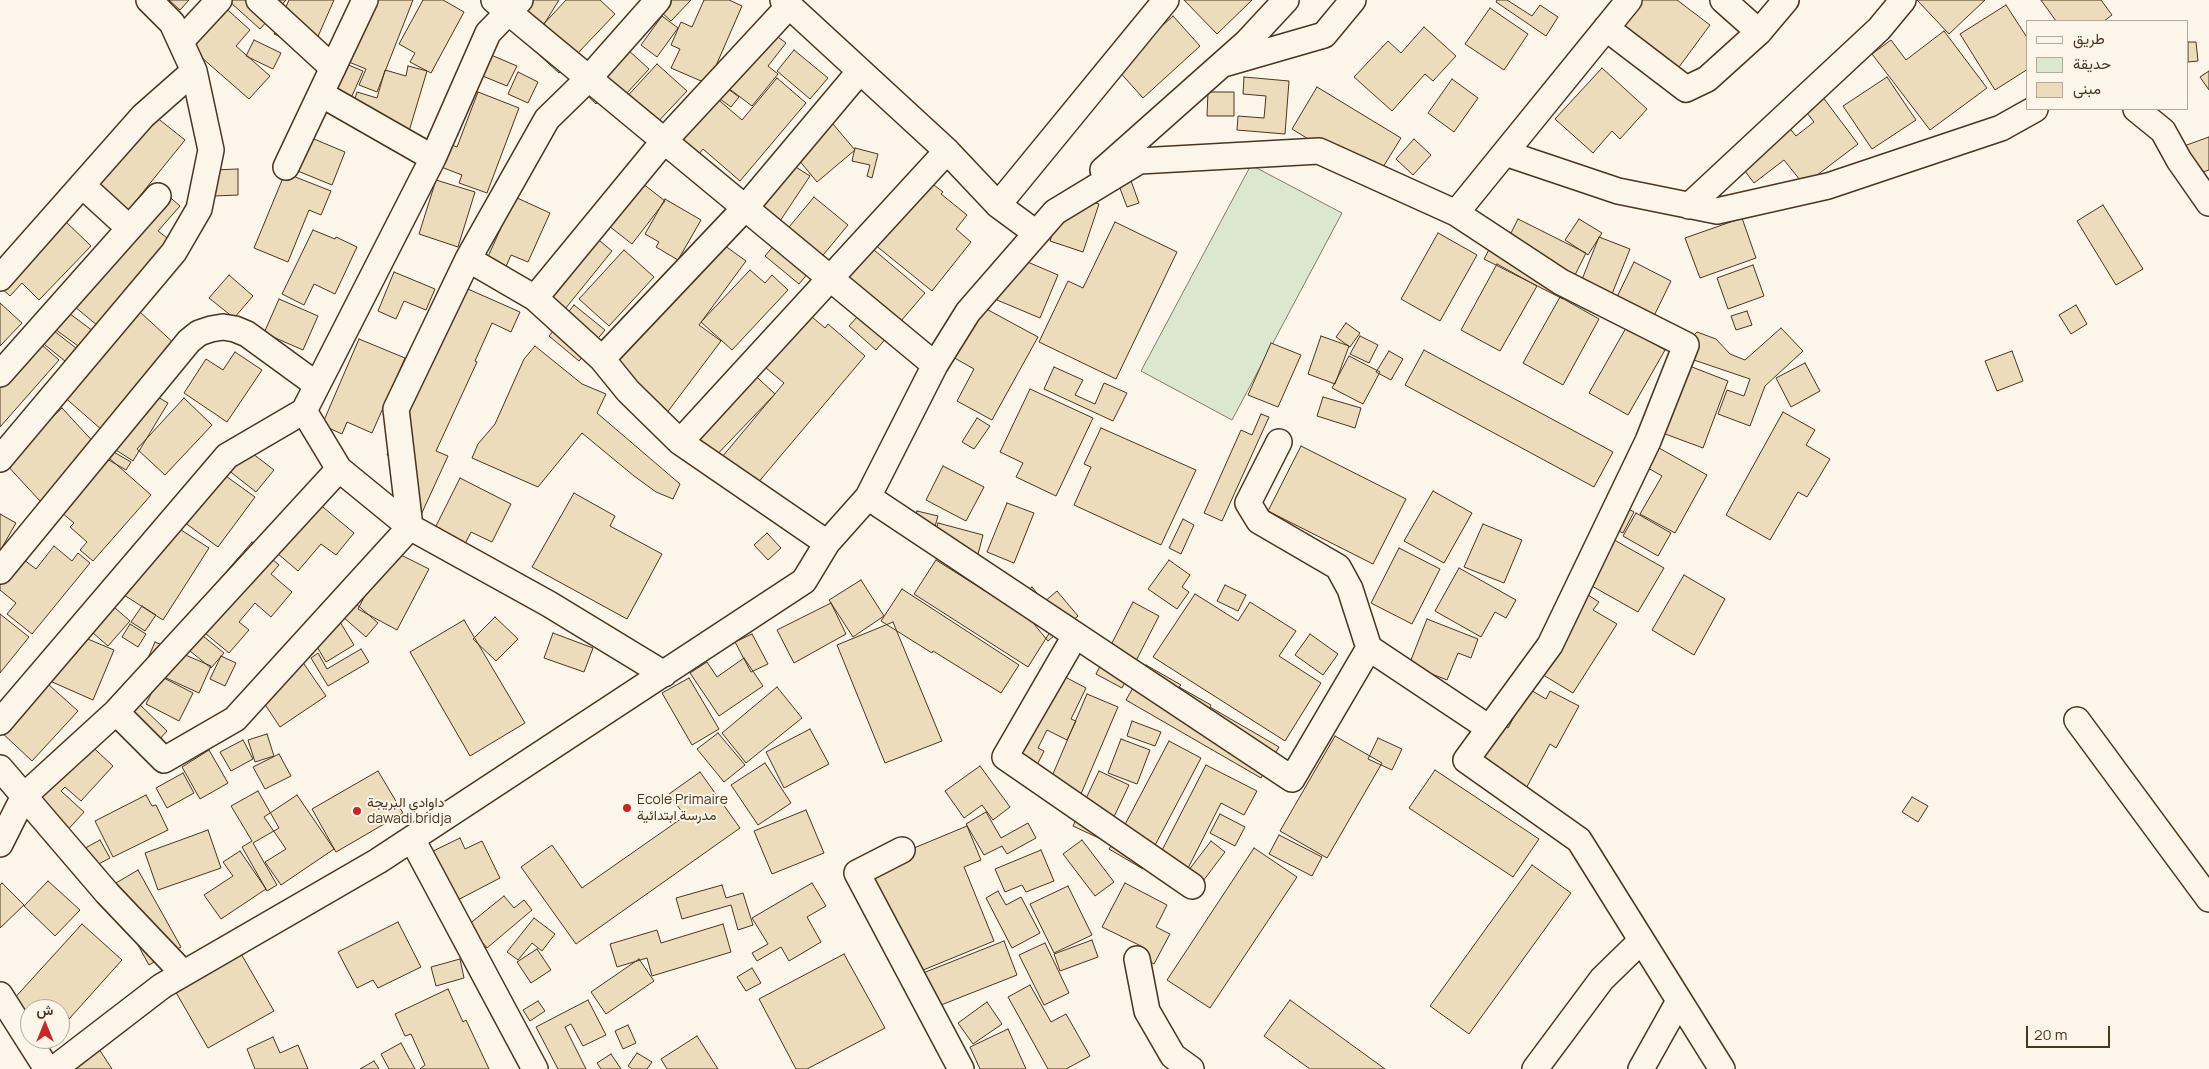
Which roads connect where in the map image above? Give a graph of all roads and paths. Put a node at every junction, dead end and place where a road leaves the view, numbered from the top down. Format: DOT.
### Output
graph roads {
  1 [pos="149,0"];
  2 [pos="219,0"];
  3 [pos="259,0"];
  4 [pos="365,0"];
  5 [pos="658,0"];
  6 [pos="1166,0"];
  7 [pos="1286,0"];
  8 [pos="1353,0"];
  9 [pos="1629,0"];
  10 [pos="1723,0"];
  11 [pos="1786,0"];
  12 [pos="1902,0"];
  13 [pos="786,3"];
  14 [pos="508,4"];
  15 [pos="1606,28"];
  16 [pos="1759,32"];
  17 [pos="181,41"];
  18 [pos="1220,65"];
  19 [pos="333,68"];
  20 [pos="860,70"];
  21 [pos="194,71"];
  22 [pos="589,78"];
  23 [pos="321,94"];
  24 [pos="2033,110"];
  25 [pos="2137,110"];
  26 [pos="664,140"];
  27 [pos="947,151"];
  28 [pos="1505,153"];
  29 [pos="433,158"];
  30 [pos="286,167"];
  31 [pos="82,185"];
  32 [pos="158,196"];
  33 [pos="2209,203"];
  34 [pos="998,205"];
  35 [pos="1689,206"];
  36 [pos="745,208"];
  37 [pos="1055,212"];
  38 [pos="1456,213"];
  39 [pos="129,228"];
  40 [pos="1036,233"];
  41 [pos="468,259"];
  42 [pos="830,277"];
  43 [pos="0,278"];
  44 [pos="535,298"];
  45 [pos="602,359"];
  46 [pos="935,365"];
  47 [pos="0,374"];
  48 [pos="317,385"];
  49 [pos="304,411"];
  50 [pos="680,442"];
  51 [pos="1279,442"];
  52 [pos="0,459"];
  53 [pos="339,469"];
  54 [pos="868,498"];
  55 [pos="410,527"];
  56 [pos="827,543"];
  57 [pos="0,571"];
  58 [pos="1076,636"];
  59 [pos="1370,648"];
  60 [pos="664,674"];
  61 [pos="116,712"];
  62 [pos="2077,720"];
  63 [pos="0,722"];
  64 [pos="1489,728"];
  65 [pos="0,768"];
  66 [pos="24,796"];
  67 [pos="412,839"];
  68 [pos="0,844"];
  69 [pos="902,850"];
  70 [pos="1192,886"];
  71 [pos="2209,899"];
  72 [pos="1641,941"];
  73 [pos="1137,960"];
  74 [pos="183,974"];
  75 [pos="0,995"];
  76 [pos="1679,1001"];
  77 [pos="529,1066"];
  78 [pos="47,1069"];
  79 [pos="54,1069"];
  80 [pos="961,1069"];
  81 [pos="1190,1069"];
  82 [pos="1535,1069"];
  83 [pos="1641,1069"];
  84 [pos="1722,1069"];
  1 -- 17 [label="street"];
  2 -- 17 [label="street"];
  3 -- 19 [label="street"];
  4 -- 19 [label="street"];
  5 -- 22 [label="street"];
  6 -- 34 [label="street"];
  7 -- 18 [label="street"];
  8 -- 18 [label="street"];
  9 -- 15 [label="street"];
  10 -- 16 [label="street"];
  11 -- 16 [label="street"];
  12 -- 35 [label="street"];
  13 -- 20 [label="street"];
  13 -- 26 [label="street"];
  14 -- 22 [label="street"];
  14 -- 29 [label="street"];
  15 -- 16 [label="street"];
  15 -- 28 [label="street"];
  17 -- 21 [label="street"];
  18 -- 37 [label="street"];
  19 -- 23 [label="street"];
  20 -- 27 [label="street"];
  20 -- 36 [label="street"];
  21 -- 31 [label="street"];
  21 -- 52 [label="street"];
  22 -- 26 [label="street"];
  22 -- 41 [label="street"];
  23 -- 29 [label="street"];
  23 -- 30 [label="street"];
  24 -- 35 [label="street"];
  25 -- 33 [label="street"];
  26 -- 36 [label="street"];
  26 -- 44 [label="street"];
  27 -- 34 [label="street"];
  27 -- 42 [label="street"];
  28 -- 35 [label="street"];
  28 -- 38 [label="street"];
  29 -- 48 [label="street"];
  31 -- 39 [label="street"];
  31 -- 43 [label="street"];
  32 -- 39 [label="street"];
  34 -- 40 [label="street"];
  36 -- 42 [label="street"];
  36 -- 45 [label="street"];
  37 -- 38 [label="street"];
  37 -- 40 [label="street"];
  38 -- 64 [label="street"];
  39 -- 47 [label="street"];
  40 -- 46 [label="street"];
  41 -- 44 [label="street"];
  41 -- 55 [label="street"];
  42 -- 46 [label="street"];
  42 -- 50 [label="street"];
  44 -- 45 [label="street"];
  45 -- 50 [label="street"];
  46 -- 54 [label="street"];
  48 -- 49 [label="street"];
  48 -- 57 [label="street"];
  49 -- 53 [label="street"];
  49 -- 63 [label="street"];
  50 -- 56 [label="street"];
  51 -- 59 [label="street"];
  53 -- 55 [label="street"];
  53 -- 61 [label="street"];
  54 -- 56 [label="street"];
  54 -- 58 [label="street"];
  55 -- 60 [label="street"];
  55 -- 61 [label="street"];
  56 -- 60 [label="street"];
  58 -- 59 [label="street"];
  58 -- 70 [label="street"];
  59 -- 64 [label="street"];
  60 -- 67 [label="street"];
  61 -- 66 [label="street"];
  62 -- 71 [label="street"];
  64 -- 72 [label="street"];
  65 -- 66 [label="street"];
  66 -- 68 [label="street"];
  66 -- 74 [label="street"];
  67 -- 74 [label="street"];
  67 -- 77 [label="street"];
  69 -- 80 [label="street"];
  72 -- 76 [label="street"];
  72 -- 82 [label="street"];
  73 -- 81 [label="street"];
  74 -- 79 [label="street"];
  75 -- 78 [label="street"];
  76 -- 83 [label="street"];
  76 -- 84 [label="street"];
}
